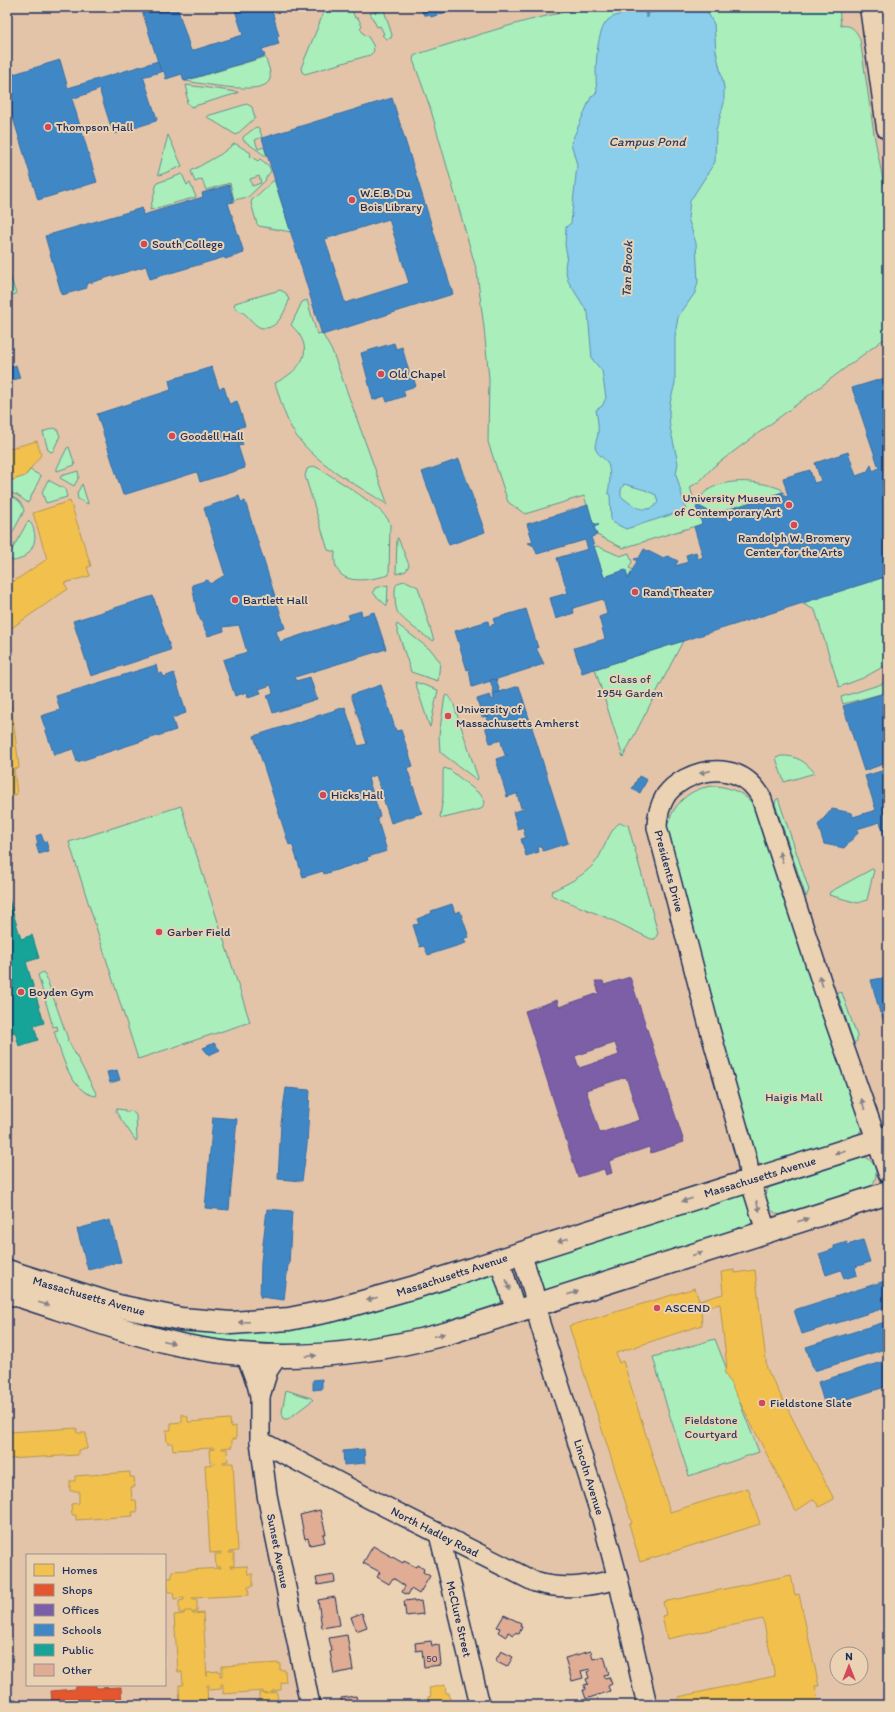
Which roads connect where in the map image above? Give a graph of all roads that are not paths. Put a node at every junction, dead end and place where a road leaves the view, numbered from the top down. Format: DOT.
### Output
graph roads {
  1 [pos="871,7"];
  2 [pos="888,128"];
  3 [pos="883,1138"];
  4 [pos="888,1173"];
  5 [pos="750,1180"];
  6 [pos="888,1193"];
  7 [pos="766,1231"];
  8 [pos="521,1253"];
  9 [pos="499,1259"];
  10 [pos="7,1271"];
  11 [pos="7,1292"];
  12 [pos="526,1308"];
  13 [pos="246,1355"];
  14 [pos="277,1357"];
  15 [pos="260,1396"];
  16 [pos="260,1441"];
  17 [pos="439,1534"];
  18 [pos="618,1579"];
  19 [pos="310,1705"];
  20 [pos="480,1705"];
  21 [pos="647,1705"];
  1 -- 2 [label="main road"];
  3 -- 4 [label="street, Presidents Drive"];
  3 -- 5 [label="main road, Massachusetts Avenue, one-way"];
  3 -- 5 [label="street, Presidents Drive, one-way"];
  5 -- 7 [label="street, Presidents Drive, one-way"];
  5 -- 8 [label="main road, Massachusetts Avenue, one-way"];
  7 -- 6 [label="main road, Massachusetts Avenue, one-way"];
  12 -- 7 [label="main road, Massachusetts Avenue, one-way"];
  8 -- 9 [label="main road, Massachusetts Avenue"];
  8 -- 12 [label="street, Lincoln Avenue"];
  9 -- 10 [label="main road, Massachusetts Avenue, one-way"];
  9 -- 12 [label="street, Lincoln Avenue, one-way"];
  11 -- 13 [label="main road, Massachusetts Avenue, one-way"];
  14 -- 12 [label="main road, Massachusetts Avenue, one-way"];
  12 -- 18 [label="street, Lincoln Avenue"];
  13 -- 14 [label="main road, Massachusetts Avenue"];
  13 -- 15 [label="street, Sunset Avenue"];
  14 -- 15 [label="street, Sunset Avenue"];
  15 -- 16 [label="street, Sunset Avenue"];
  16 -- 17 [label="street, North Hadley Road"];
  16 -- 19 [label="street, Sunset Avenue"];
  17 -- 18 [label="street, North Hadley Road"];
  17 -- 20 [label="street, McClure Street"];
  18 -- 21 [label="street, Lincoln Avenue"];
}
